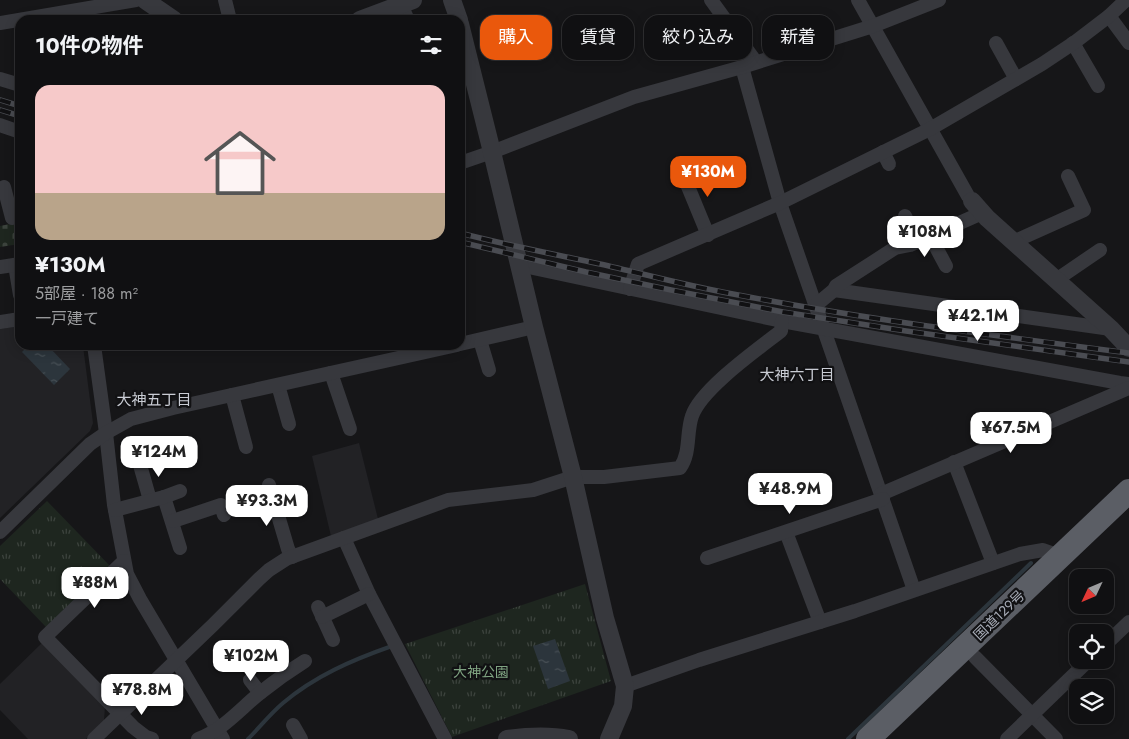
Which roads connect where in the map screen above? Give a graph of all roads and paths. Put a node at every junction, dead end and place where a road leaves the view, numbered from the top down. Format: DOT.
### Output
graph roads {
  1 [pos="136,0"];
  2 [pos="145,0"];
  3 [pos="225,0"];
  4 [pos="452,0"];
  5 [pos="711,0"];
  6 [pos="858,0"];
  7 [pos="939,0"];
  8 [pos="1126,0"];
  9 [pos="400,7"];
  10 [pos="65,15"];
  11 [pos="167,15"];
  12 [pos="229,15"];
  13 [pos="375,15"];
  14 [pos="457,15"];
  15 [pos="1109,16"];
  16 [pos="15,21"];
  17 [pos="0,23"];
  18 [pos="872,26"];
  19 [pos="996,43"];
  20 [pos="1073,43"];
  21 [pos="1129,43"];
  22 [pos="465,44"];
  23 [pos="756,62"];
  24 [pos="742,66"];
  25 [pos="0,79"];
  26 [pos="1016,79"];
  27 [pos="15,84"];
  28 [pos="1098,86"];
  29 [pos="0,125"];
  30 [pos="930,128"];
  31 [pos="15,130"];
  32 [pos="492,152"];
  33 [pos="465,161"];
  34 [pos="682,172"];
  35 [pos="1075,182"];
  36 [pos="4,187"];
  37 [pos="780,202"];
  38 [pos="977,207"];
  39 [pos="905,216"];
  40 [pos="15,217"];
  41 [pos="708,235"];
  42 [pos="930,236"];
  43 [pos="917,242"];
  44 [pos="1013,242"];
  45 [pos="1100,250"];
  46 [pos="15,264"];
  47 [pos="519,265"];
  48 [pos="946,266"];
  49 [pos="0,267"];
  50 [pos="1056,280"];
  51 [pos="630,289"];
  52 [pos="834,290"];
  53 [pos="816,305"];
  54 [pos="15,319"];
  55 [pos="0,322"];
  56 [pos="782,322"];
  57 [pos="534,327"];
  58 [pos="824,329"];
  59 [pos="1111,329"];
  60 [pos="480,340"];
  61 [pos="465,343"];
  62 [pos="1129,347"];
  63 [pos="95,350"];
  64 [pos="435,350"];
  65 [pos="489,370"];
  66 [pos="331,373"];
  67 [pos="1129,384"];
  68 [pos="278,385"];
  69 [pos="1129,388"];
  70 [pos="232,395"];
  71 [pos="289,424"];
  72 [pos="350,429"];
  73 [pos="106,433"];
  74 [pos="246,448"];
  75 [pos="954,462"];
  76 [pos="140,465"];
  77 [pos="573,476"];
  78 [pos="180,491"];
  79 [pos="1129,491"];
  80 [pos="269,493"];
  81 [pos="164,496"];
  82 [pos="882,497"];
  83 [pos="150,500"];
  84 [pos="1129,509"];
  85 [pos="115,510"];
  86 [pos="224,515"];
  87 [pos="173,521"];
  88 [pos="0,532"];
  89 [pos="786,532"];
  90 [pos="344,538"];
  91 [pos="180,548"];
  92 [pos="1060,556"];
  93 [pos="292,557"];
  94 [pos="707,558"];
  95 [pos="124,561"];
  96 [pos="993,563"];
  97 [pos="914,590"];
  98 [pos="369,594"];
  99 [pos="820,622"];
  100 [pos="1129,622"];
  101 [pos="1114,636"];
  102 [pos="333,640"];
  103 [pos="975,657"];
  104 [pos="175,660"];
  105 [pos="305,661"];
  106 [pos="1080,669"];
  107 [pos="250,680"];
  108 [pos="625,686"];
  109 [pos="260,693"];
  110 [pos="120,714"];
  111 [pos="1032,715"];
  112 [pos="293,725"];
  113 [pos="220,734"];
  114 [pos="94,739"];
  115 [pos="152,739"];
  116 [pos="198,739"];
  117 [pos="301,739"];
  118 [pos="445,739"];
  119 [pos="507,739"];
  120 [pos="569,739"];
  121 [pos="609,739"];
  122 [pos="868,739"];
  123 [pos="889,739"];
  124 [pos="1007,739"];
  125 [pos="1056,739"];
  1 -- 10 [label="street"];
  2 -- 11 [label="street"];
  3 -- 12 [label="street"];
  4 -- 14 [label="street"];
  5 -- 23 [label="street"];
  6 -- 18 [label="street"];
  7 -- 18 [label="street"];
  8 -- 15 [label="street"];
  9 -- 13 [label="street"];
  15 -- 20 [label="street"];
  15 -- 21 [label="street"];
  16 -- 17 [label="street"];
  18 -- 23 [label="street"];
  18 -- 30 [label="street"];
  19 -- 26 [label="street"];
  20 -- 26 [label="street"];
  20 -- 28 [label="street"];
  22 -- 32 [label="street"];
  23 -- 24 [label="street"];
  24 -- 32 [label="street"];
  24 -- 37 [label="street"];
  25 -- 27 [label="street"];
  26 -- 30 [label="street"];
  29 -- 31 [label="street"];
  30 -- 37 [label="street"];
  30 -- 38 [label="street"];
  32 -- 33 [label="street"];
  32 -- 47 [label="street"];
  34 -- 41 [label="street"];
  35 -- 44 [label="street"];
  36 -- 40 [label="street"];
  37 -- 41 [label="street"];
  37 -- 53 [label="street"];
  38 -- 42 [label="street"];
  38 -- 44 [label="street"];
  39 -- 43 [label="street"];
  41 -- 51 [label="street"];
  42 -- 43 [label="street"];
  42 -- 48 [label="street"];
  43 -- 52 [label="street"];
  44 -- 50 [label="street"];
  45 -- 50 [label="street"];
  46 -- 49 [label="street"];
  47 -- 51 [label="street"];
  47 -- 57 [label="street"];
  50 -- 59 [label="street"];
  51 -- 56 [label="street"];
  52 -- 53 [label="street"];
  52 -- 59 [label="street"];
  53 -- 58 [label="street"];
  54 -- 55 [label="street"];
  56 -- 58 [label="street"];
  56 -- 77 [label="street"];
  57 -- 60 [label="street"];
  57 -- 77 [label="street"];
  58 -- 67 [label="street"];
  58 -- 82 [label="street"];
  59 -- 62 [label="street"];
  60 -- 61 [label="street"];
  60 -- 65 [label="street"];
  63 -- 73 [label="street"];
  64 -- 66 [label="street"];
  66 -- 68 [label="street"];
  66 -- 72 [label="street"];
  68 -- 70 [label="street"];
  68 -- 71 [label="street"];
  69 -- 75 [label="street"];
  70 -- 73 [label="street"];
  70 -- 74 [label="street"];
  73 -- 85 [label="street"];
  73 -- 88 [label="street"];
  75 -- 82 [label="street"];
  75 -- 96 [label="street"];
  76 -- 83 [label="street"];
  77 -- 90 [label="street"];
  77 -- 108 [label="street"];
  78 -- 81 [label="street"];
  79 -- 92 [label="highway, 国道129号"];
  80 -- 93 [label="street"];
  81 -- 83 [label="street"];
  81 -- 87 [label="street"];
  82 -- 89 [label="street"];
  82 -- 97 [label="street"];
  83 -- 85 [label="street"];
  84 -- 103 [label="highway, 国道129号"];
  85 -- 95 [label="street"];
  86 -- 87 [label="street"];
  87 -- 91 [label="street"];
  89 -- 94 [label="street"];
  89 -- 99 [label="street"];
  90 -- 93 [label="street"];
  90 -- 98 [label="street"];
  92 -- 96 [label="street"];
  92 -- 122 [label="highway, 国道129号"];
  93 -- 104 [label="street"];
  95 -- 104 [label="street"];
  95 -- 110 [label="street"];
  96 -- 97 [label="street"];
  97 -- 99 [label="street"];
  98 -- 102 [label="street"];
  98 -- 118 [label="street"];
  99 -- 108 [label="street"];
  100 -- 101 [label="street"];
  103 -- 111 [label="street"];
  103 -- 123 [label="highway, 国道129号"];
  104 -- 110 [label="street"];
  104 -- 113 [label="street"];
  105 -- 109 [label="street"];
  106 -- 111 [label="street"];
  107 -- 109 [label="street"];
  108 -- 121 [label="street"];
  109 -- 113 [label="street"];
  110 -- 114 [label="street"];
  110 -- 115 [label="street"];
  111 -- 124 [label="street"];
  111 -- 125 [label="street"];
  112 -- 117 [label="street"];
  113 -- 116 [label="street"];
  119 -- 120 [label="street"];
}
